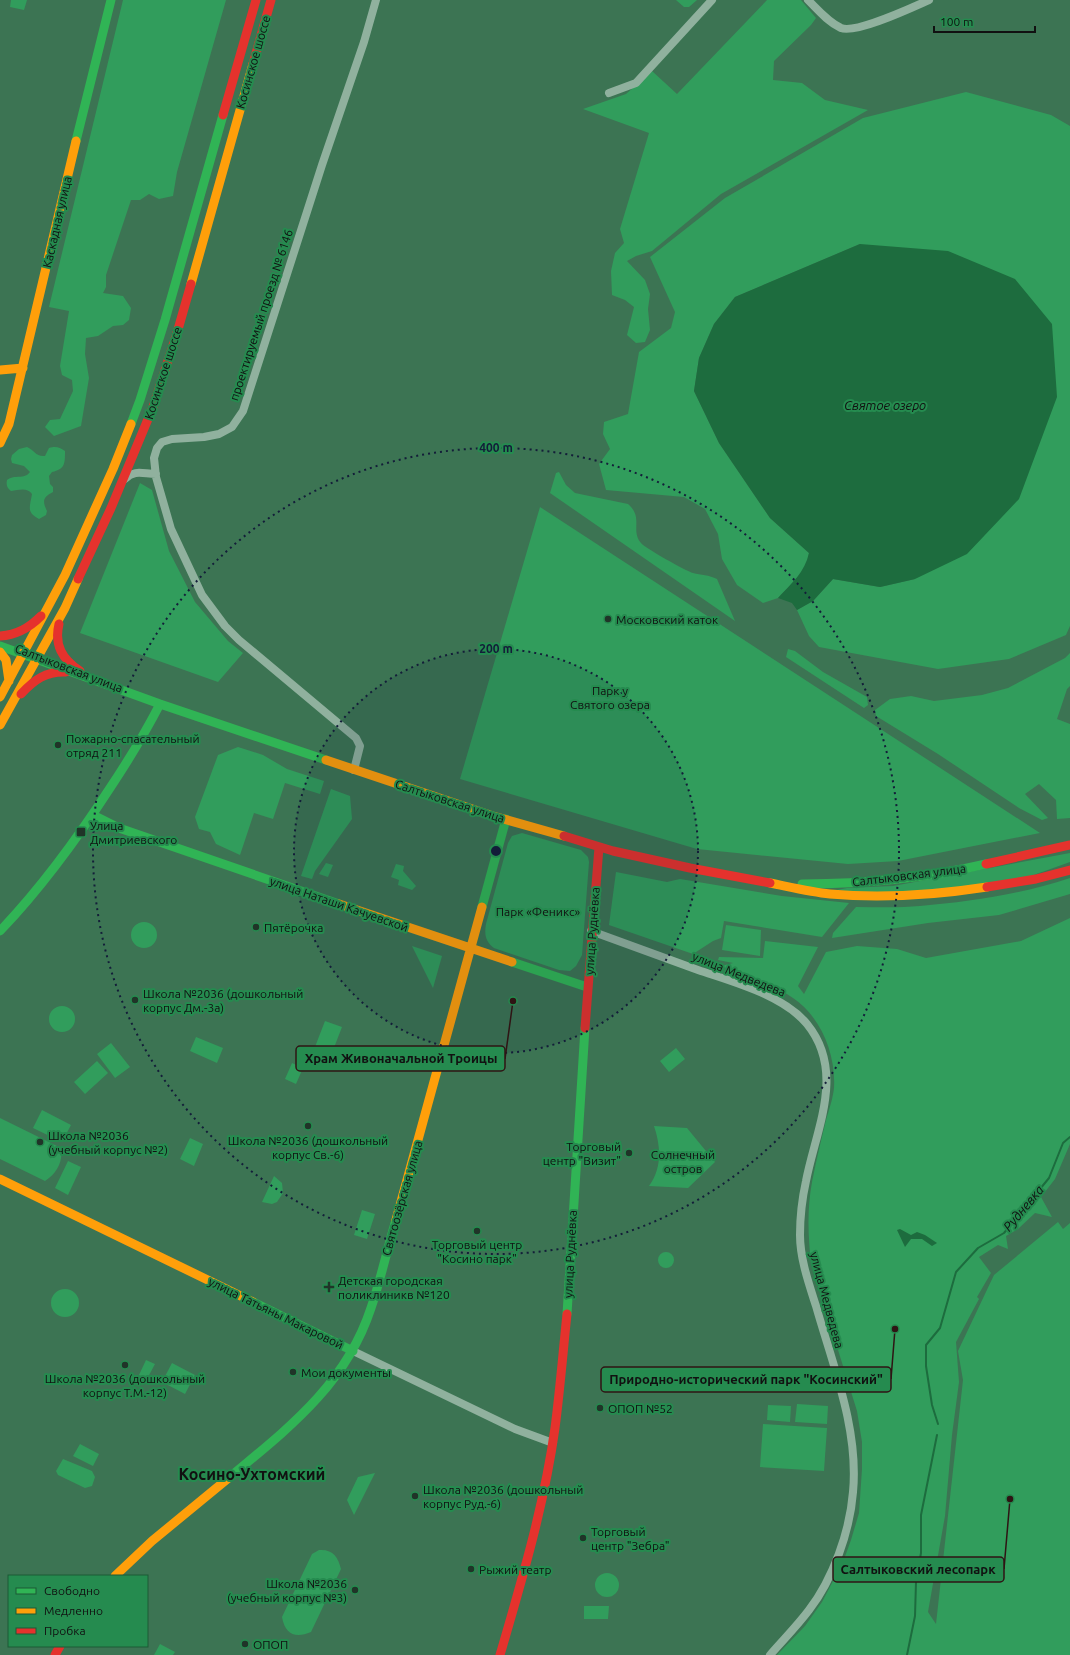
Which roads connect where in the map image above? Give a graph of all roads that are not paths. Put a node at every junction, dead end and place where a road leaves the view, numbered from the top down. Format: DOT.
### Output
graph roads {
  1 [pos="111,0"];
  2 [pos="256,0"];
  3 [pos="271,0"];
  4 [pos="376,0"];
  5 [pos="712,0"];
  6 [pos="808,0"];
  7 [pos="929,0"];
  8 [pos="609,93"];
  9 [pos="23,368"];
  10 [pos="0,370"];
  11 [pos="0,443"];
  12 [pos="135,452"];
  13 [pos="140,472"];
  14 [pos="156,474"];
  15 [pos="122,483"];
  16 [pos="52,601"];
  17 [pos="65,608"];
  18 [pos="0,636"];
  19 [pos="0,642"];
  20 [pos="0,646"];
  21 [pos="0,652"];
  22 [pos="24,652"];
  23 [pos="39,657"];
  24 [pos="80,672"];
  25 [pos="8,682"];
  26 [pos="0,697"];
  27 [pos="13,702"];
  28 [pos="160,704"];
  29 [pos="0,725"];
  30 [pos="354,770"];
  31 [pos="93,815"];
  32 [pos="506,819"];
  33 [pos="1070,845"];
  34 [pos="599,847"];
  35 [pos="1070,870"];
  36 [pos="769,883"];
  37 [pos="591,930"];
  38 [pos="0,931"];
  39 [pos="471,949"];
  40 [pos="588,986"];
  41 [pos="0,1179"];
  42 [pos="353,1351"];
  43 [pos="553,1443"];
  44 [pos="117,1575"];
  45 [pos="500,1655"];
  46 [pos="770,1655"];
  1 -- 9 [label="main road, Каскадная улица"];
  2 -- 16 [label="main road, Косинское шоссе"];
  3 -- 12 [label="main road, Косинское шоссе"];
  4 -- 14 [label="street, проектируемый проезд № 6146"];
  5 -- 8 [label="street"];
  6 -- 7 [label="street"];
  9 -- 10 [label="main road"];
  9 -- 11 [label="main road, Каскадная улица"];
  12 -- 13 [label="street"];
  12 -- 15 [label="main road, Косинское шоссе"];
  13 -- 14 [label="street"];
  13 -- 15 [label="street"];
  14 -- 30 [label="street, проектируемый проезд № 6146"];
  15 -- 17 [label="main road, Косинское шоссе"];
  16 -- 18 [label="main road"];
  16 -- 22 [label="main road, Косинское шоссе"];
  17 -- 23 [label="main road, Косинское шоссе"];
  17 -- 24 [label="main road"];
  19 -- 22 [label="main road, Салтыковская улица"];
  20 -- 22 [label="main road, Салтыковская улица"];
  21 -- 25 [label="main road"];
  22 -- 23 [label="main road, Салтыковская улица"];
  22 -- 25 [label="main road, Косинское шоссе"];
  23 -- 24 [label="main road, Салтыковская улица"];
  23 -- 27 [label="main road, Косинское шоссе"];
  24 -- 27 [label="main road"];
  24 -- 28 [label="main road, Салтыковская улица"];
  25 -- 26 [label="main road, Косинское шоссе"];
  27 -- 29 [label="main road, Косинское шоссе"];
  28 -- 30 [label="main road, Салтыковская улица"];
  28 -- 31 [label="main road"];
  30 -- 32 [label="main road, Салтыковская улица"];
  31 -- 38 [label="main road"];
  31 -- 39 [label="main road, улица Наташи Качуевской"];
  32 -- 34 [label="main road, Салтыковская улица"];
  32 -- 39 [label="main road, Святоозёрская улица"];
  33 -- 36 [label="main road, Салтыковская улица"];
  34 -- 36 [label="main road, Салтыковская улица"];
  34 -- 37 [label="main road, улица Руднёвка"];
  35 -- 36 [label="main road, Салтыковская улица"];
  37 -- 40 [label="main road, улица Руднёвка"];
  37 -- 46 [label="street, улица Медведева"];
  39 -- 40 [label="main road, улица Наташи Качуевской"];
  39 -- 42 [label="main road, Святоозёрская улица"];
  40 -- 43 [label="main road, улица Руднёвка"];
  41 -- 42 [label="main road, улица Татьяны Макаровой"];
  42 -- 43 [label="street, улица Татьяны Макаровой"];
  42 -- 44 [label="main road, Святоозёрская улица"];
  43 -- 45 [label="main road, улица Руднёвка"];
}
